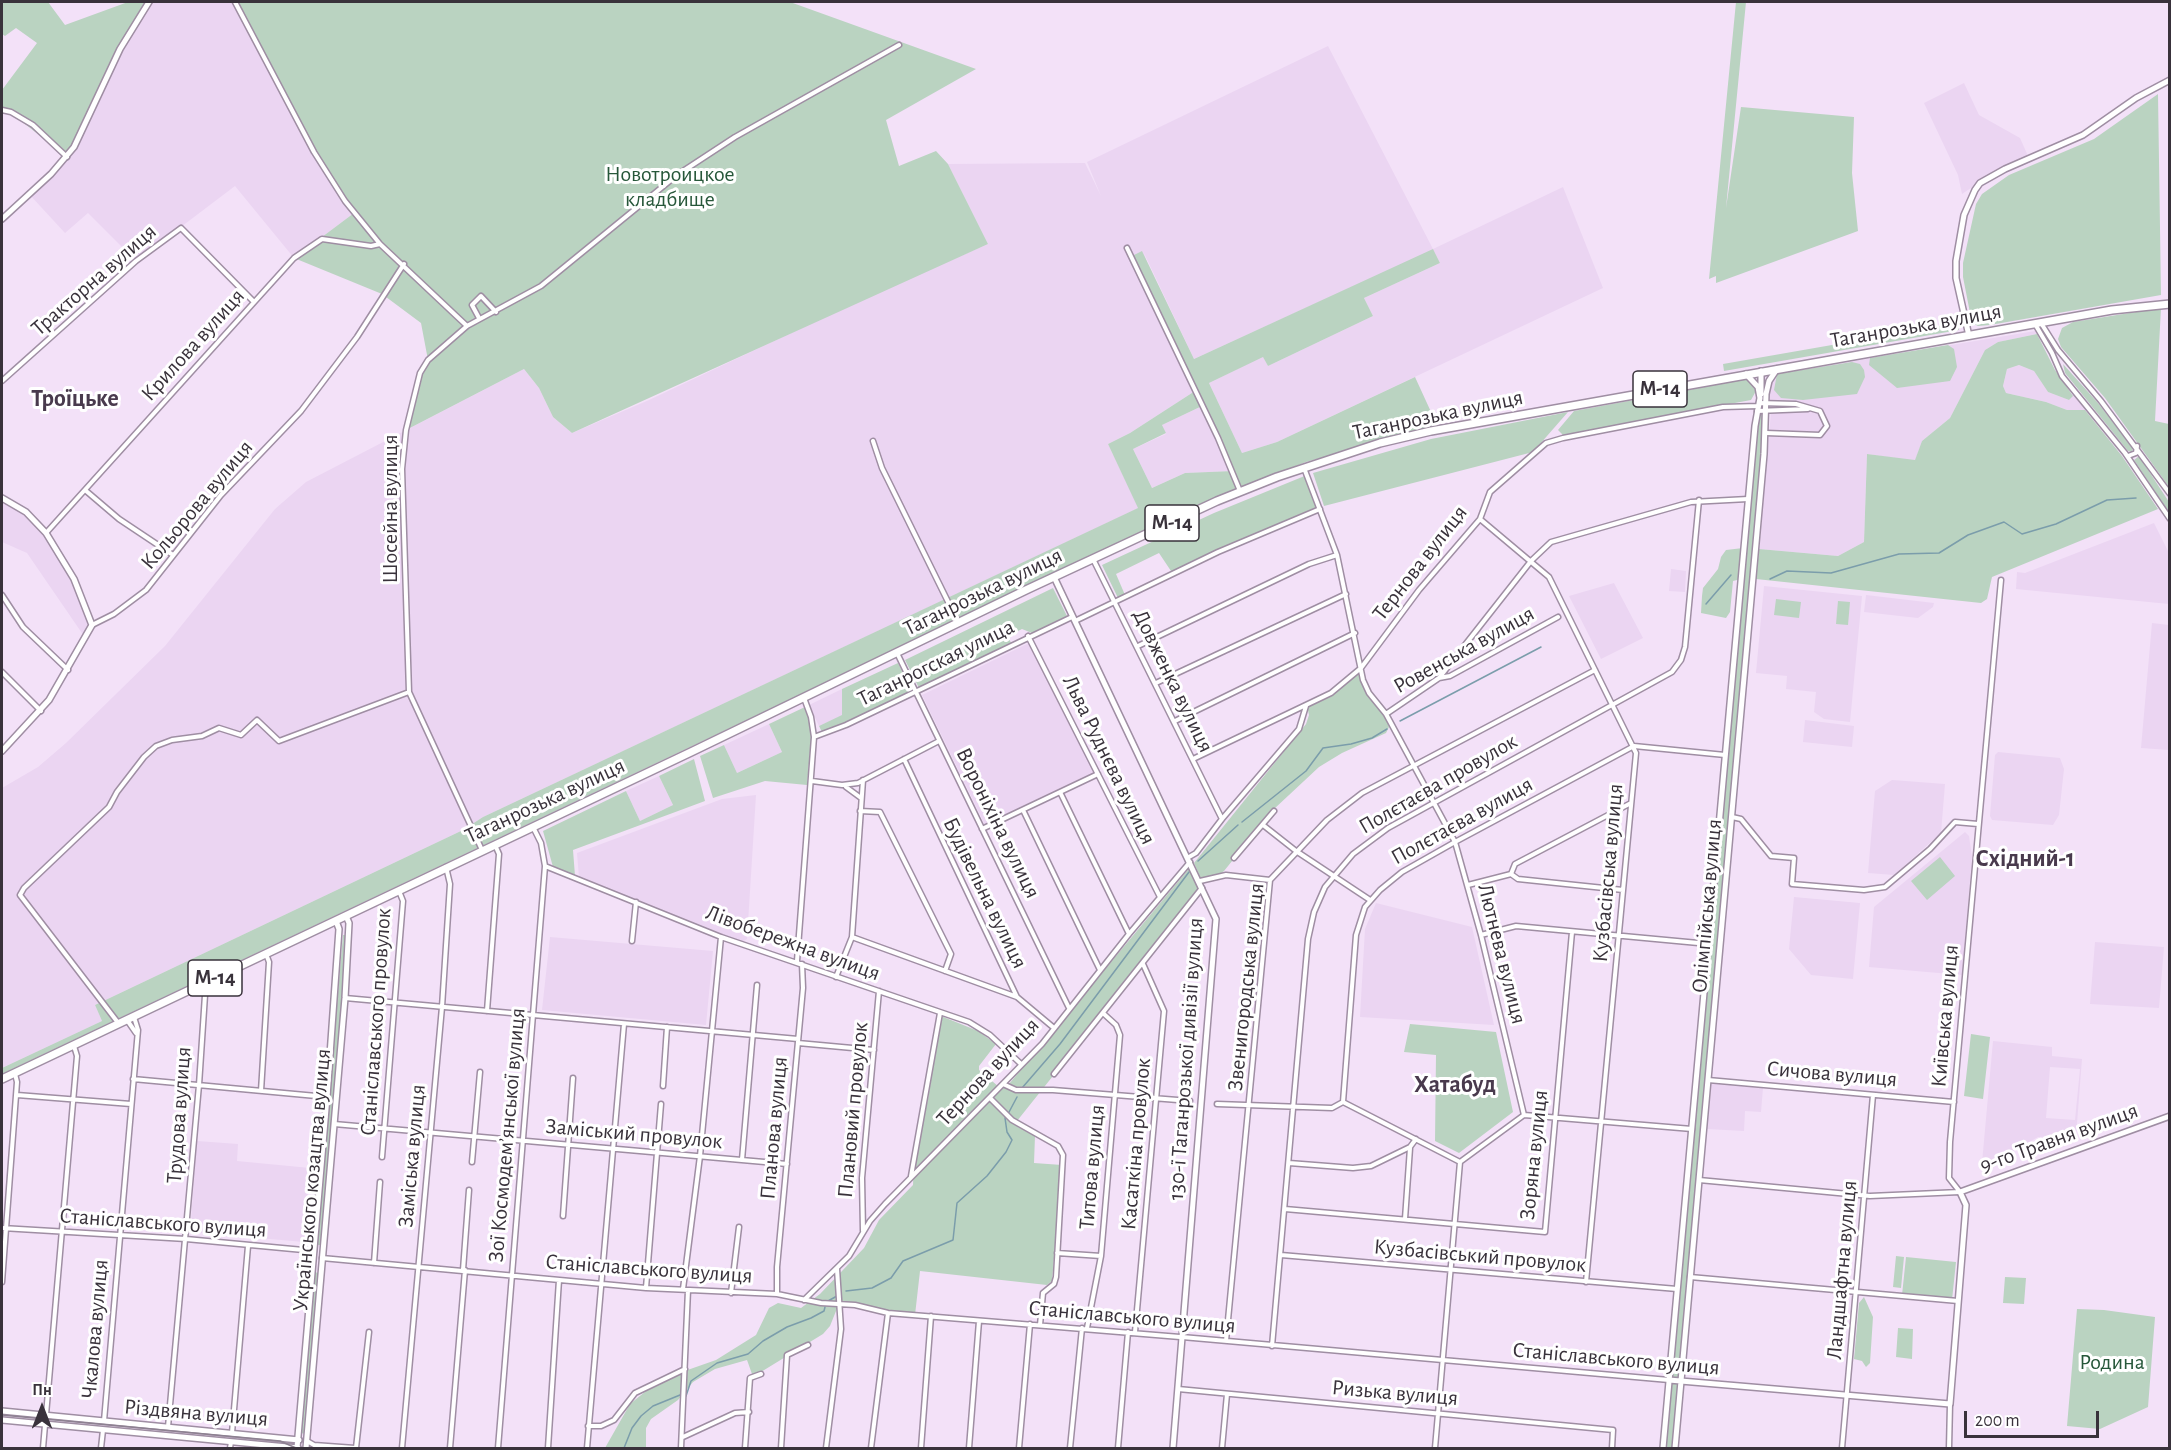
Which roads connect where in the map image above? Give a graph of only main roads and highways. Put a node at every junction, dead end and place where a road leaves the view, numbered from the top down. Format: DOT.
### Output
graph roads {
  1 [pos="2169,304"];
  2 [pos="2,1079"];
  1 -- 2 [label="highway, Таганрозька вулиця / М-14"];
}
